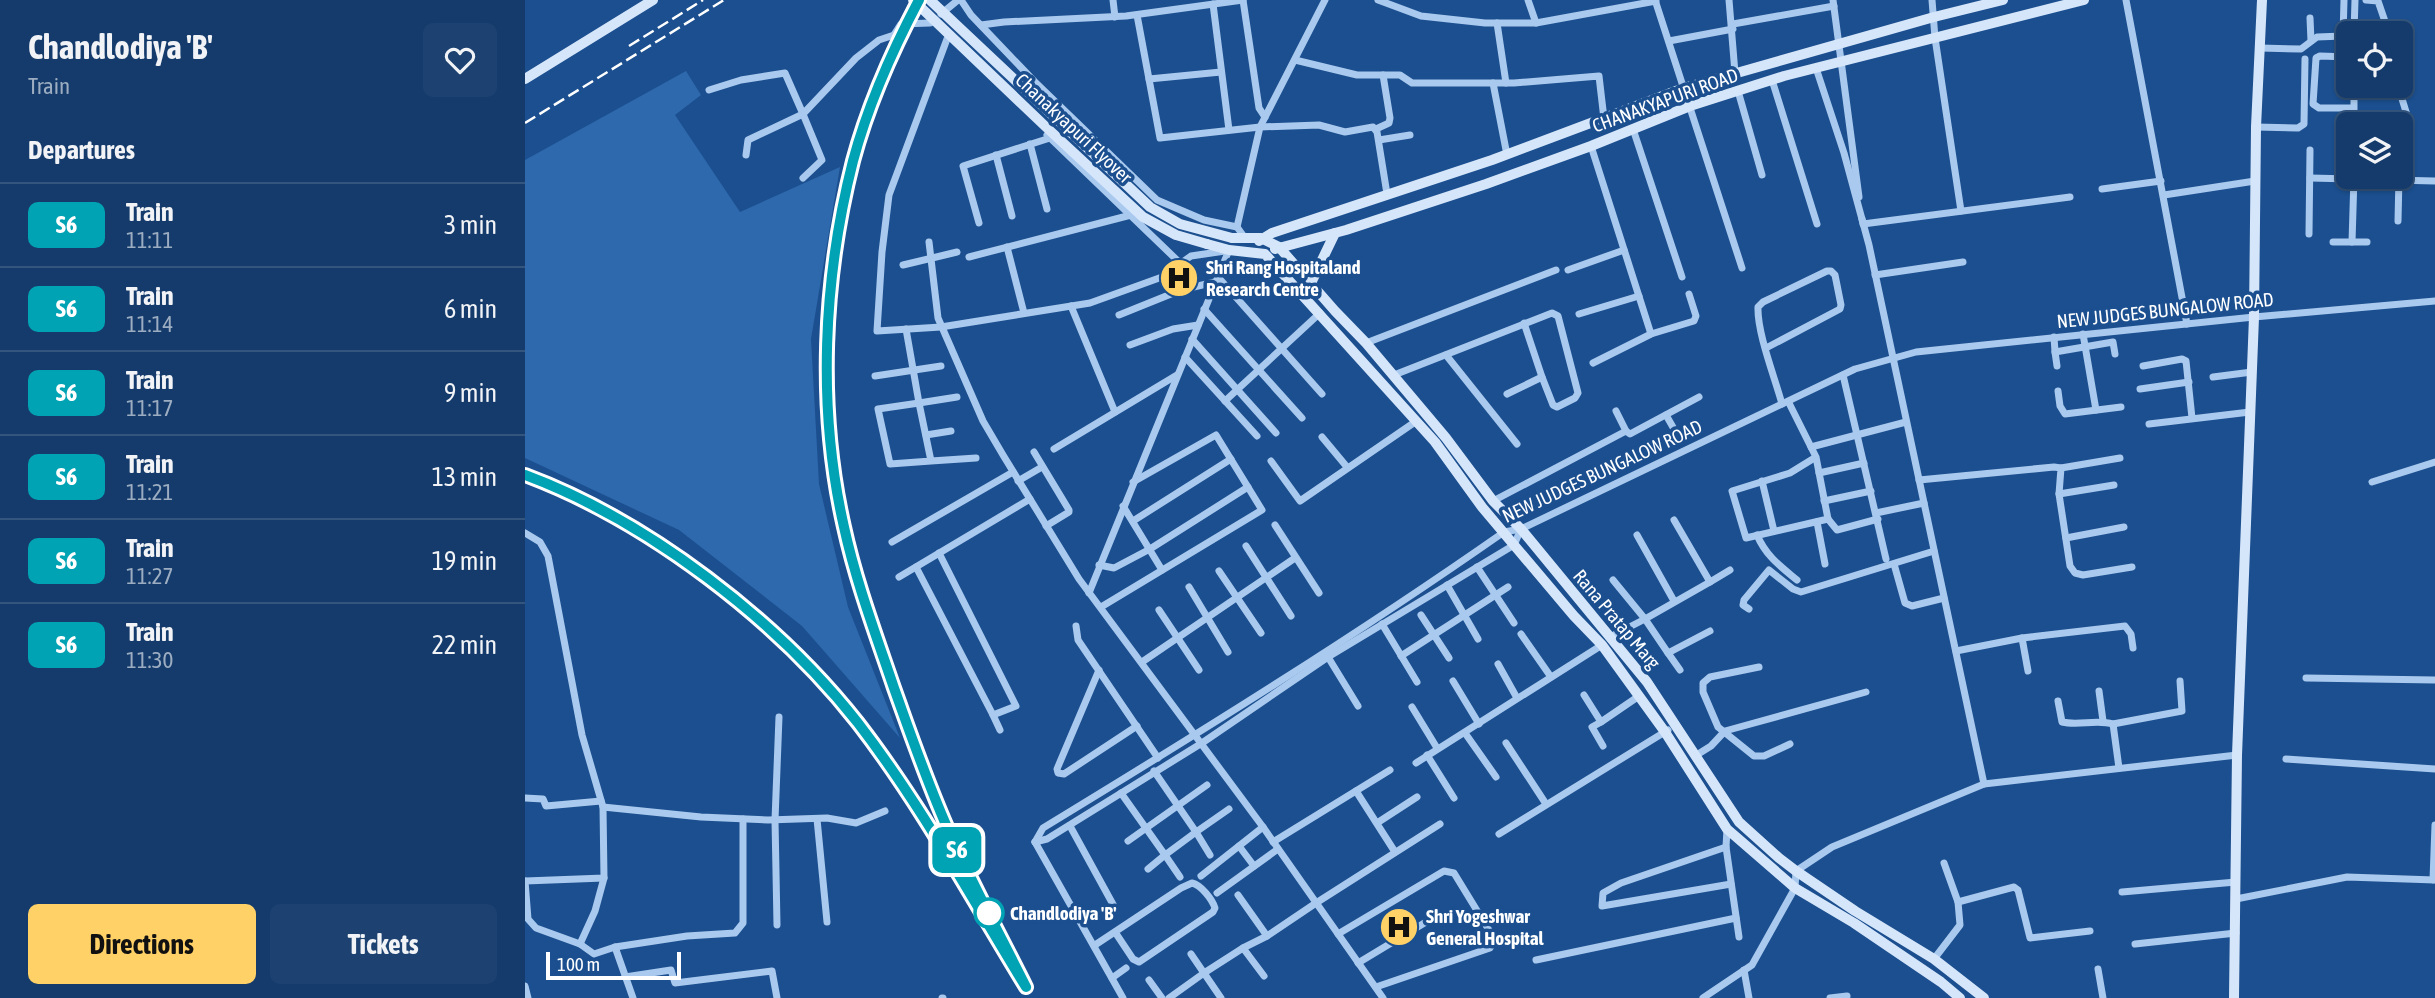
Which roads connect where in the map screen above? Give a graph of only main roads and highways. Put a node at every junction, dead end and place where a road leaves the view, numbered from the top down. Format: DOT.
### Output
graph roads {
  1 [pos="653,0"];
  2 [pos="913,0"];
  3 [pos="930,0"];
  4 [pos="2003,0"];
  5 [pos="2084,0"];
  6 [pos="2262,0"];
  7 [pos="2044,5"];
  8 [pos="525,79"];
  9 [pos="1542,142"];
  10 [pos="1550,161"];
  11 [pos="1335,233"];
  12 [pos="1261,238"];
  13 [pos="1231,244"];
  14 [pos="1279,247"];
  15 [pos="1251,252"];
  16 [pos="1265,254"];
  17 [pos="1311,283"];
  18 [pos="1606,641"];
  19 [pos="1960,998"];
  20 [pos="1985,998"];
  21 [pos="2234,998"];
  1 -- 8 [label="main road"];
  2 -- 13 [label="main road, Chanakyapuri Flyover, bridge"];
  3 -- 13 [label="main road, Chanakyapuri Flyover, bridge"];
  4 -- 9 [label="main road"];
  5 -- 7 [label="main road, CHANAKYAPURI ROAD"];
  6 -- 21 [label="main road"];
  7 -- 10 [label="main road, CHANAKYAPURI ROAD"];
  9 -- 10 [label="main road"];
  9 -- 12 [label="main road"];
  10 -- 11 [label="main road, CHANAKYAPURI ROAD"];
  11 -- 14 [label="main road, CHANAKYAPURI ROAD"];
  11 -- 17 [label="main road"];
  12 -- 13 [label="main road, Chanakyapuri Flyover"];
  12 -- 14 [label="main road, Rana Pratap Marg"];
  12 -- 15 [label="main road"];
  13 -- 15 [label="main road"];
  14 -- 16 [label="main road, CHANAKYAPURI ROAD"];
  14 -- 17 [label="main road, Rana Pratap Marg"];
  15 -- 16 [label="main road"];
  16 -- 18 [label="main road, Rana Pratap Marg"];
  17 -- 18 [label="main road, Rana Pratap Marg"];
  18 -- 19 [label="main road, Rana Pratap Marg"];
  18 -- 20 [label="main road, Rana Pratap Marg"];
}
